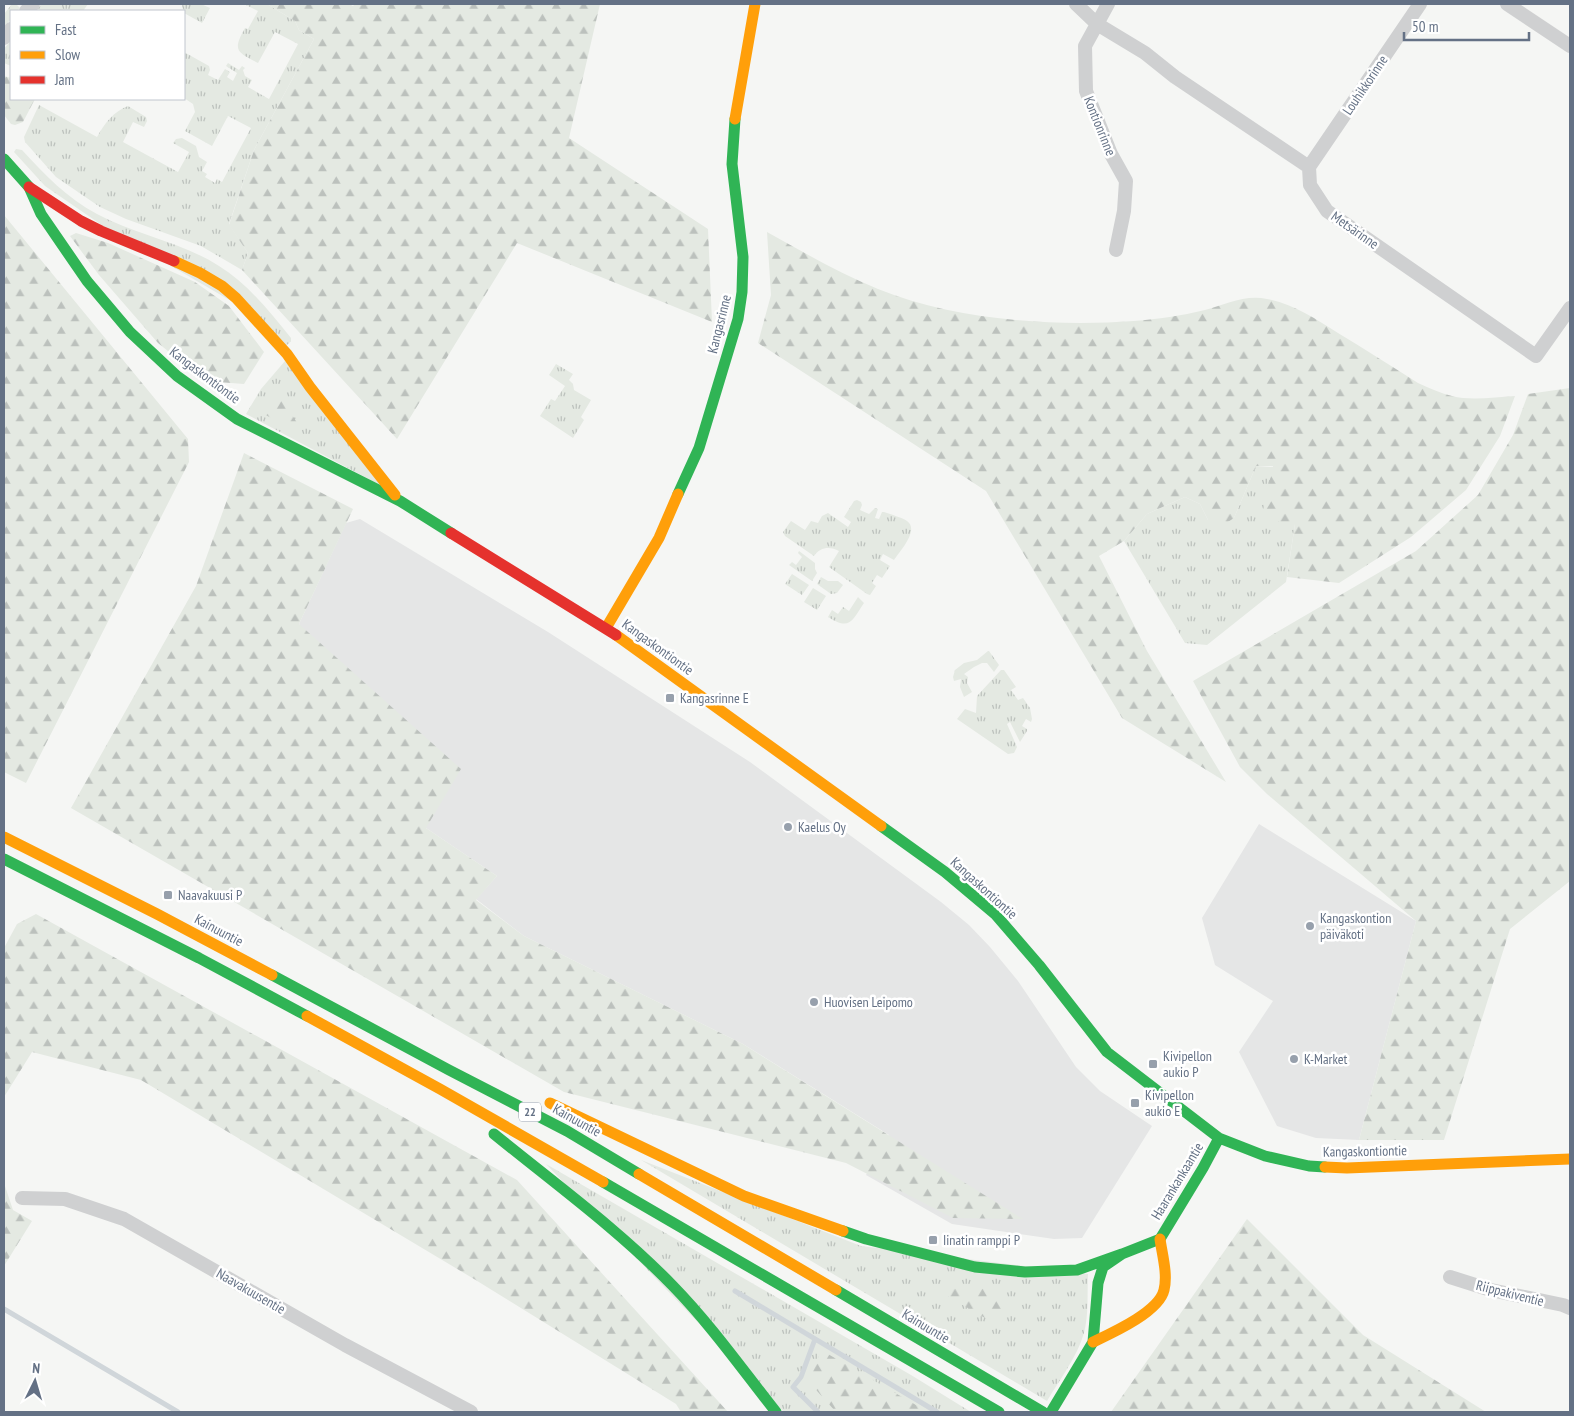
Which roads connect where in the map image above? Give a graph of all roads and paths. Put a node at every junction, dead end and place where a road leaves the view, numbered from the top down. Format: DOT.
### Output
graph roads {
  1 [pos="755,4"];
  2 [pos="1076,4"];
  3 [pos="1108,4"];
  4 [pos="1420,4"];
  5 [pos="1507,4"];
  6 [pos="1098,24"];
  7 [pos="1570,46"];
  8 [pos="4,159"];
  9 [pos="1309,167"];
  10 [pos="28,187"];
  11 [pos="1116,250"];
  12 [pos="1570,308"];
  13 [pos="400,501"];
  14 [pos="606,628"];
  15 [pos="4,837"];
  16 [pos="4,859"];
  17 [pos="448,1070"];
  18 [pos="440,1089"];
  19 [pos="520,1093"];
  20 [pos="538,1099"];
  21 [pos="1219,1138"];
  22 [pos="1570,1159"];
  23 [pos="22,1198"];
  24 [pos="1160,1239"];
  25 [pos="1122,1254"];
  26 [pos="1163,1273"];
  27 [pos="1450,1277"];
  28 [pos="1570,1308"];
  29 [pos="1094,1342"];
  30 [pos="471,1412"];
  31 [pos="776,1412"];
  32 [pos="999,1412"];
  33 [pos="1043,1412"];
  34 [pos="1051,1412"];
  1 -- 14 [label="main road, Kangasrinne"];
  2 -- 6 [label="street"];
  3 -- 6 [label="street, Kontionrinne"];
  4 -- 9 [label="street, Louhikkorinne"];
  5 -- 7 [label="street"];
  6 -- 9 [label="street"];
  6 -- 11 [label="street, Kontionrinne"];
  8 -- 10 [label="main road, Kangaskontiontie"];
  9 -- 12 [label="street, Metsärinne"];
  10 -- 13 [label="main road, Kangaskontiontie"];
  10 -- 13 [label="main road, Kangaskontiontie"];
  13 -- 14 [label="main road, Kangaskontiontie"];
  14 -- 21 [label="main road, Kangaskontiontie"];
  15 -- 17 [label="main road, Kainuuntie / 22"];
  16 -- 18 [label="main road, 22"];
  17 -- 19 [label="main road"];
  17 -- 33 [label="main road, Kainuuntie / 22"];
  18 -- 31 [label="main road"];
  18 -- 32 [label="main road, 22"];
  20 -- 25 [label="main road"];
  21 -- 22 [label="main road, Kangaskontiontie"];
  21 -- 24 [label="main road, Haarankankaantie"];
  23 -- 30 [label="street, Naavakuusentie"];
  24 -- 25 [label="main road, Haarankankaantie"];
  24 -- 26 [label="main road, Haarankankaantie"];
  25 -- 26 [label="main road"];
  25 -- 29 [label="main road, Haarankankaantie"];
  26 -- 29 [label="main road, Haarankankaantie"];
  27 -- 28 [label="street, Riippakiventie"];
  29 -- 34 [label="main road, Haarankankaantie"];
}
